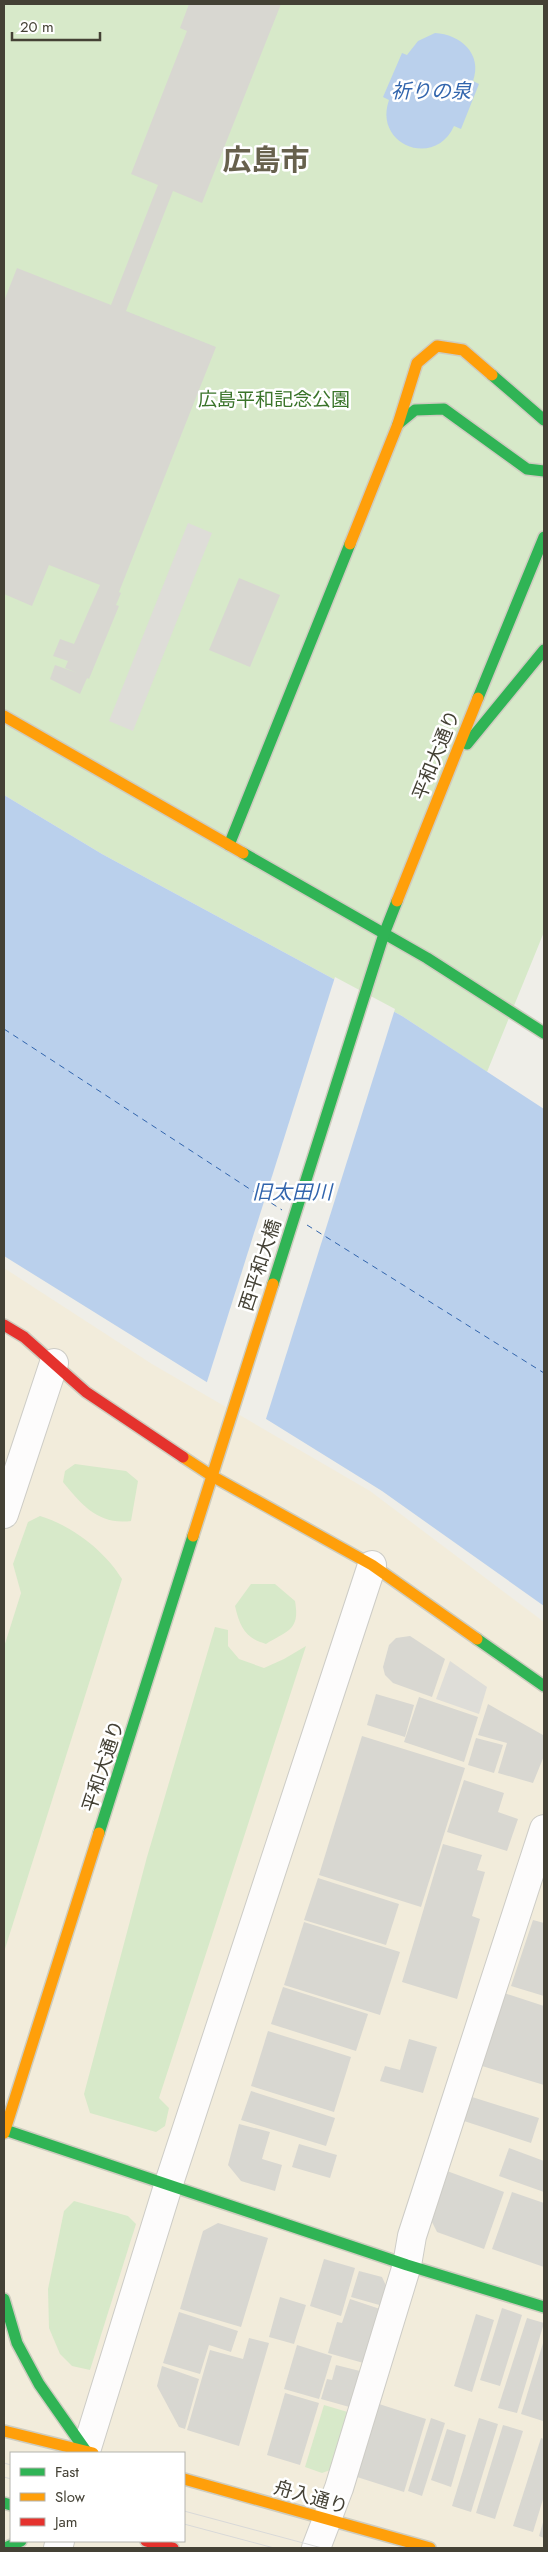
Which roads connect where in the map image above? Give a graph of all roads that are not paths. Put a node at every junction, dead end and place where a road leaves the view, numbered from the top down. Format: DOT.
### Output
graph roads {
  1 [pos="544,420"];
  2 [pos="398,424"];
  3 [pos="544,471"];
  4 [pos="544,537"];
  5 [pos="544,650"];
  6 [pos="4,716"];
  7 [pos="449,767"];
  8 [pos="229,845"];
  9 [pos="384,934"];
  10 [pos="366,988"];
  11 [pos="544,1031"];
  12 [pos="4,1325"];
  13 [pos="54,1363"];
  14 [pos="232,1409"];
  15 [pos="212,1476"];
  16 [pos="4,1514"];
  17 [pos="372,1565"];
  18 [pos="544,1686"];
  19 [pos="544,1829"];
  20 [pos="4,2132"];
  21 [pos="168,2186"];
  22 [pos="408,2265"];
  23 [pos="4,2299"];
  24 [pos="544,2307"];
  25 [pos="4,2431"];
  26 [pos="90,2452"];
  27 [pos="185,2479"];
  28 [pos="327,2519"];
  29 [pos="19,2542"];
  30 [pos="150,2542"];
  31 [pos="5,2548"];
  32 [pos="173,2548"];
  33 [pos="316,2548"];
  34 [pos="430,2548"];
  1 -- 2 [label="street"];
  2 -- 3 [label="street"];
  2 -- 8 [label="street"];
  4 -- 7 [label="street, 平和大通り"];
  5 -- 7 [label="street"];
  6 -- 8 [label="street"];
  7 -- 9 [label="street, 平和大通り"];
  8 -- 9 [label="street"];
  9 -- 10 [label="street, 平和大通り"];
  9 -- 11 [label="street"];
  10 -- 14 [label="street, 西平和大橋"];
  12 -- 13 [label="street"];
  13 -- 15 [label="street"];
  13 -- 16 [label="street"];
  14 -- 15 [label="street, 平和大通り"];
  15 -- 17 [label="street"];
  15 -- 20 [label="street, 平和大通り"];
  17 -- 18 [label="street"];
  17 -- 21 [label="street"];
  19 -- 22 [label="street"];
  20 -- 21 [label="street"];
  21 -- 22 [label="street"];
  21 -- 26 [label="street"];
  22 -- 24 [label="street"];
  22 -- 28 [label="street"];
  23 -- 26 [label="street"];
  25 -- 26 [label="street"];
  27 -- 28 [label="street, 舟入通り"];
  28 -- 33 [label="street"];
  28 -- 34 [label="street, 舟入通り"];
  29 -- 31 [label="street"];
  30 -- 32 [label="street"];
}
